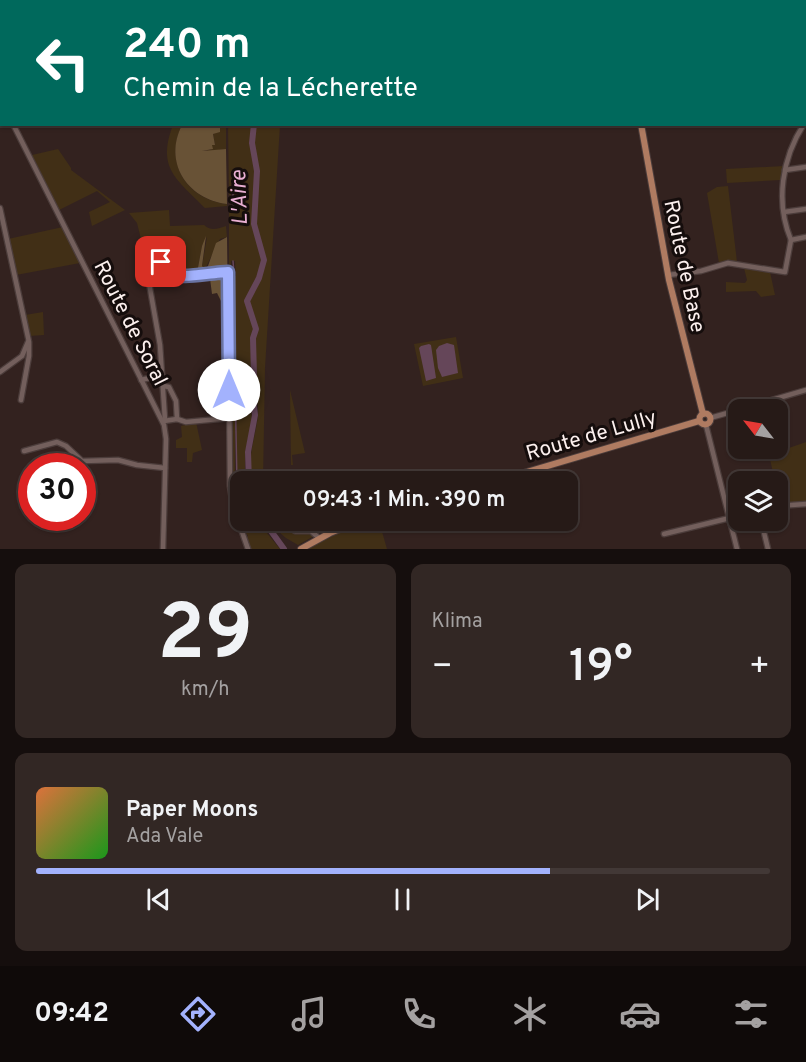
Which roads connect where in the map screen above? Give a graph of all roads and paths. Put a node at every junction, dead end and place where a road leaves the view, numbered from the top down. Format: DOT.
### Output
graph roads {
  1 [pos="15,126"];
  2 [pos="641,126"];
  3 [pos="803,126"];
  4 [pos="806,167"];
  5 [pos="785,170"];
  6 [pos="0,208"];
  7 [pos="806,209"];
  8 [pos="784,212"];
  9 [pos="806,237"];
  10 [pos="791,240"];
  11 [pos="668,275"];
  12 [pos="29,340"];
  13 [pos="0,372"];
  14 [pos="162,375"];
  15 [pos="141,380"];
  16 [pos="163,386"];
  17 [pos="806,390"];
  18 [pos="775,399"];
  19 [pos="21,400"];
  20 [pos="728,413"];
  21 [pos="230,418"];
  22 [pos="701,418"];
  23 [pos="710,418"];
  24 [pos="177,419"];
  25 [pos="164,421"];
  26 [pos="706,425"];
  27 [pos="24,451"];
  28 [pos="165,468"];
  29 [pos="529,471"];
  30 [pos="806,504"];
  31 [pos="788,505"];
  32 [pos="728,514"];
  33 [pos="728,518"];
  34 [pos="311,531"];
  35 [pos="336,531"];
  36 [pos="732,531"];
  37 [pos="764,531"];
  38 [pos="664,534"];
  39 [pos="319,538"];
  40 [pos="163,549"];
  41 [pos="249,549"];
  42 [pos="300,549"];
  43 [pos="737,549"];
  44 [pos="768,549"];
  1 -- 15 [label="street, Route de Soral"];
  2 -- 11 [label="main road, Route de Base"];
  3 -- 5 [label="street"];
  4 -- 5 [label="street"];
  5 -- 8 [label="street"];
  6 -- 12 [label="street"];
  7 -- 8 [label="street"];
  8 -- 10 [label="street"];
  9 -- 10 [label="street"];
  10 -- 11 [label="street"];
  11 -- 22 [label="main road, Route de Base"];
  12 -- 13 [label="street"];
  12 -- 19 [label="street"];
  14 -- 15 [label="street"];
  14 -- 16 [label="street"];
  14 -- 21 [label="street"];
  15 -- 25 [label="street, Route de Soral"];
  16 -- 24 [label="street"];
  16 -- 25 [label="street"];
  17 -- 18 [label="street"];
  20 -- 23 [label="street"];
  21 -- 24 [label="street"];
  21 -- 41 [label="street"];
  22 -- 23 [label="main road"];
  22 -- 26 [label="main road"];
  22 -- 29 [label="main road, Route de Lully"];
  23 -- 26 [label="main road"];
  24 -- 25 [label="street"];
  25 -- 28 [label="street, Route de Soral"];
  26 -- 32 [label="street"];
  27 -- 28 [label="street"];
  28 -- 40 [label="street, Route de Soral"];
  30 -- 31 [label="street"];
  33 -- 38 [label="street"];
  34 -- 39 [label="street"];
  35 -- 39 [label="main road"];
  36 -- 43 [label="street"];
  37 -- 44 [label="street"];
  39 -- 42 [label="main road"];
}
